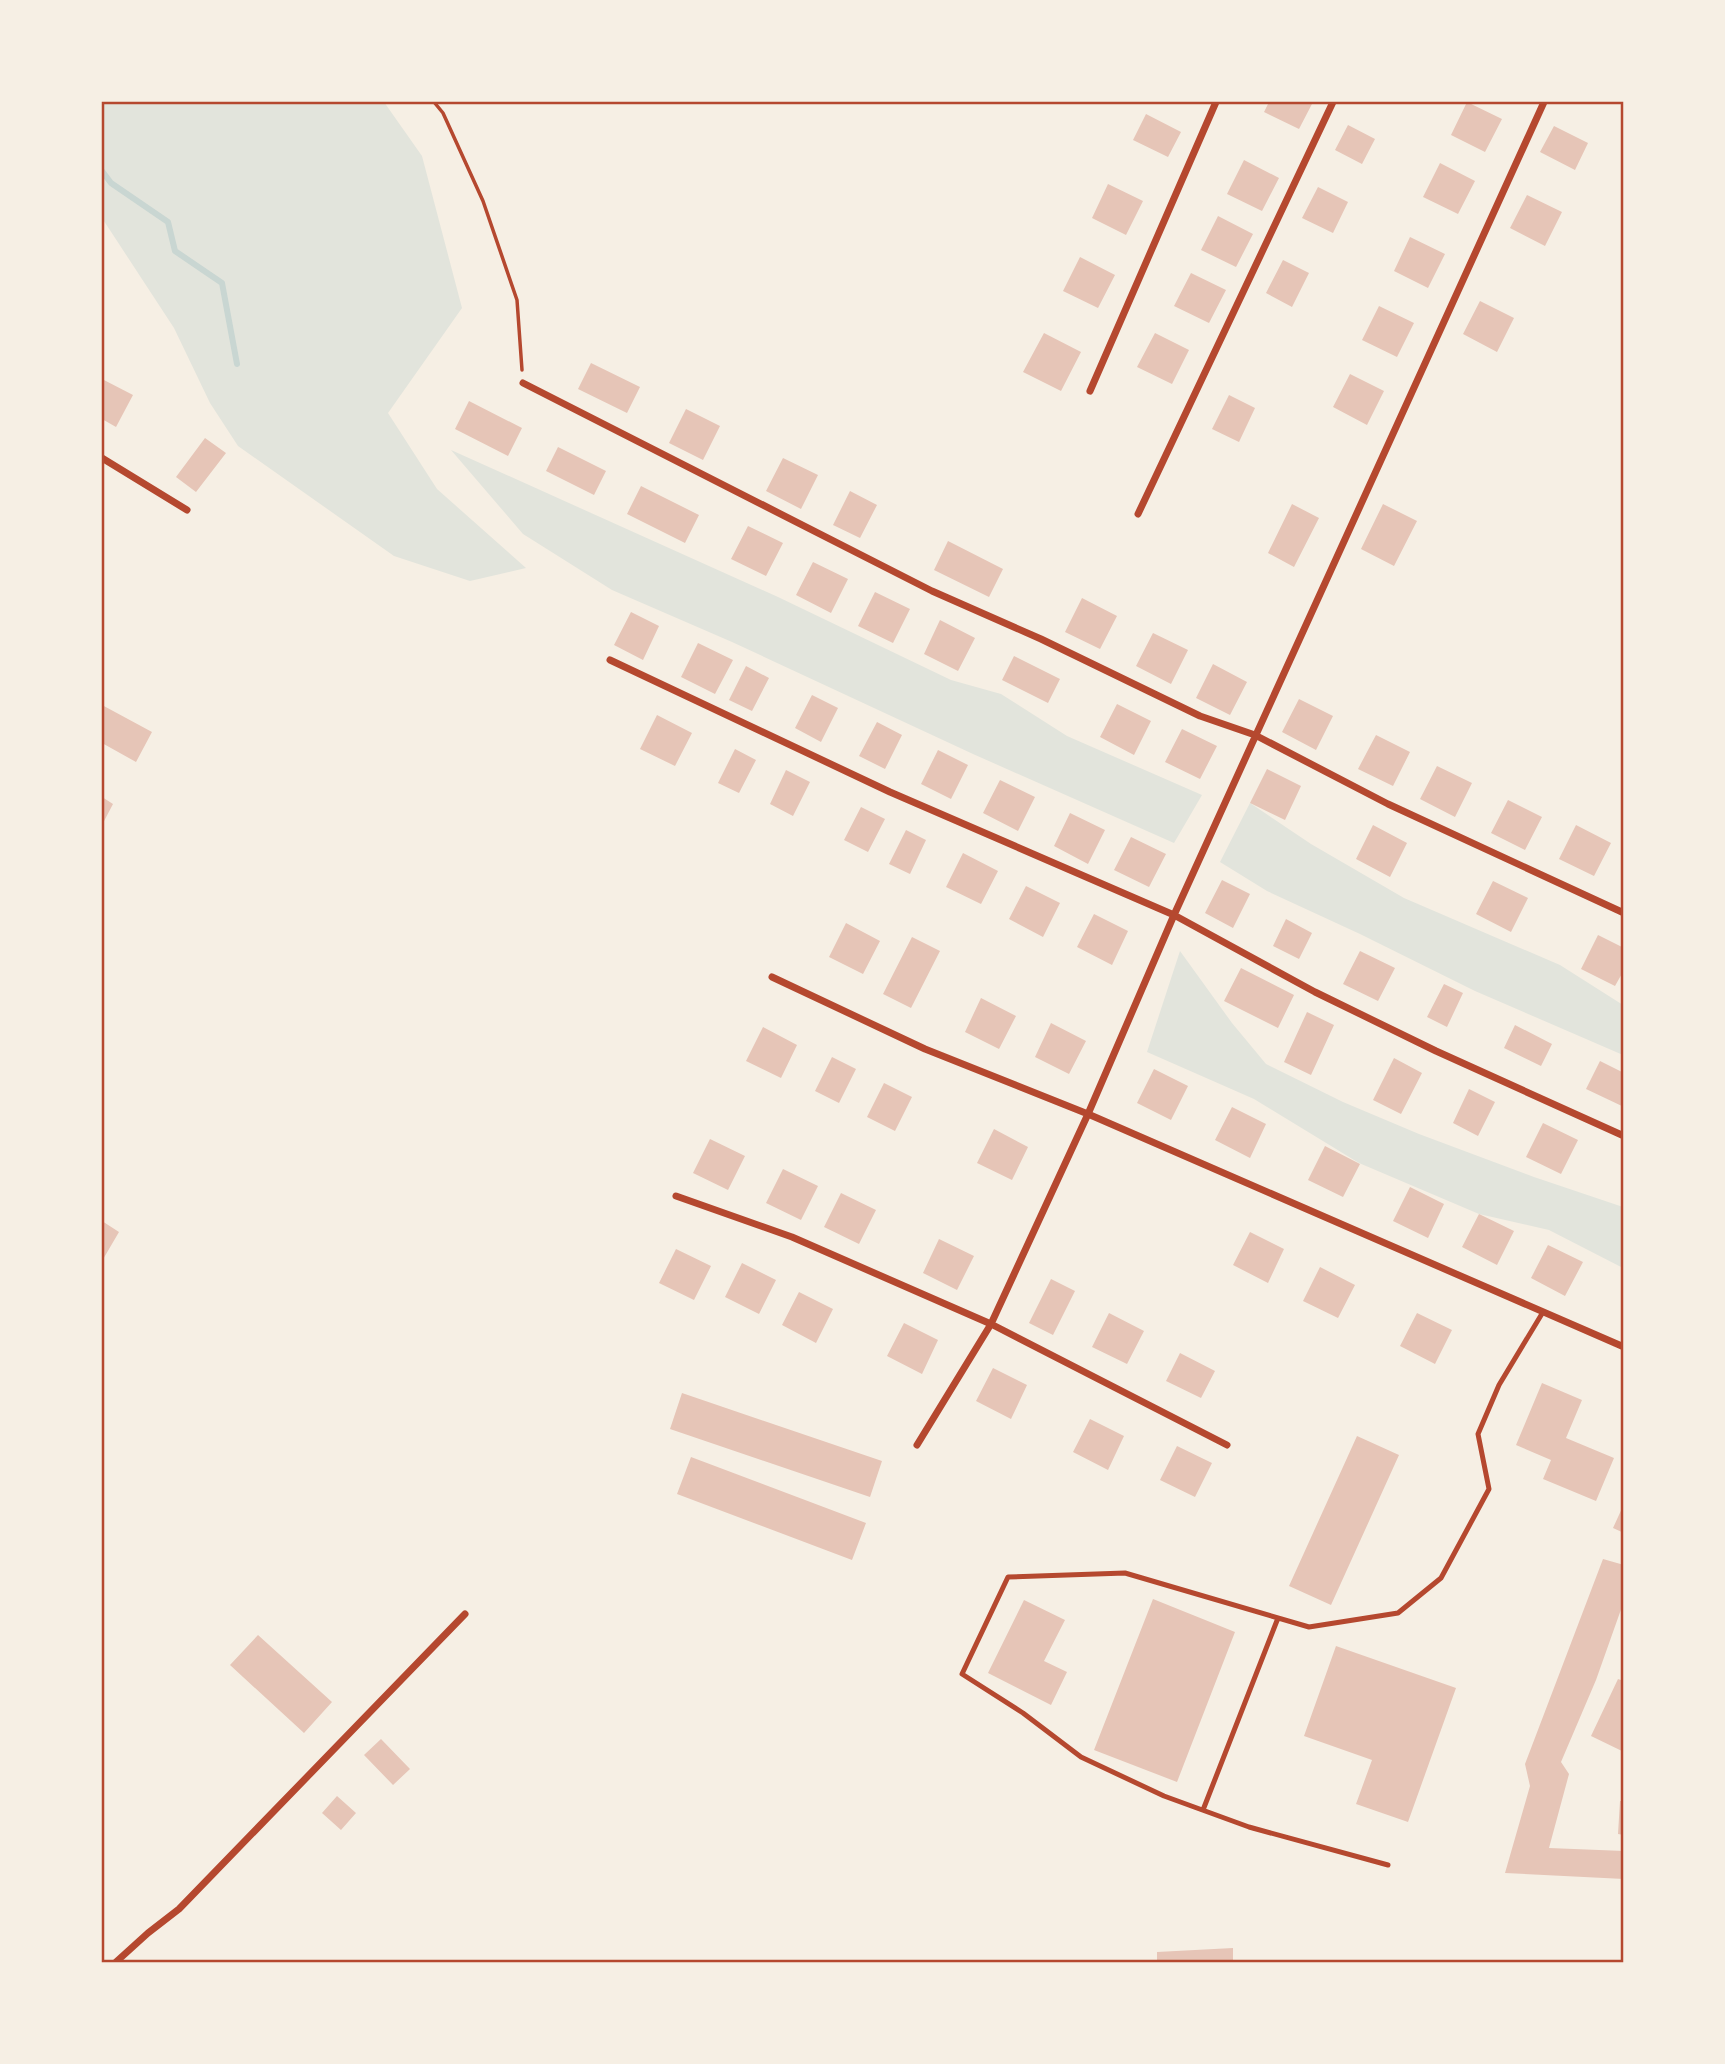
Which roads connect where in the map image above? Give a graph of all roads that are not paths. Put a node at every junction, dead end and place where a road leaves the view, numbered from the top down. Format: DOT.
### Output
graph roads {
  1 [pos="1216,102"];
  2 [pos="1334,102"];
  3 [pos="1544,102"];
  4 [pos="523,383"];
  5 [pos="1090,391"];
  6 [pos="102,458"];
  7 [pos="187,510"];
  8 [pos="1138,514"];
  9 [pos="610,660"];
  10 [pos="1255,735"];
  11 [pos="1623,913"];
  12 [pos="1174,915"];
  13 [pos="772,976"];
  14 [pos="1088,1114"];
  15 [pos="1623,1136"];
  16 [pos="676,1196"];
  17 [pos="1543,1312"];
  18 [pos="991,1324"];
  19 [pos="1623,1347"];
  20 [pos="917,1445"];
  21 [pos="1227,1445"];
  22 [pos="465,1614"];
  23 [pos="1278,1618"];
  24 [pos="1203,1810"];
  25 [pos="1388,1865"];
  26 [pos="116,1962"];
  1 -- 5 [label="street"];
  2 -- 8 [label="street"];
  3 -- 10 [label="street"];
  4 -- 10 [label="street"];
  6 -- 7 [label="street"];
  9 -- 12 [label="street"];
  10 -- 11 [label="street"];
  10 -- 12 [label="street"];
  12 -- 14 [label="street"];
  12 -- 15 [label="street"];
  13 -- 14 [label="street"];
  14 -- 17 [label="street"];
  14 -- 18 [label="street"];
  16 -- 18 [label="street"];
  17 -- 19 [label="street"];
  17 -- 23 [label="lane"];
  18 -- 20 [label="street"];
  18 -- 21 [label="street"];
  22 -- 26 [label="street"];
  23 -- 24 [label="lane"];
  23 -- 24 [label="lane"];
  24 -- 25 [label="lane"];
}
